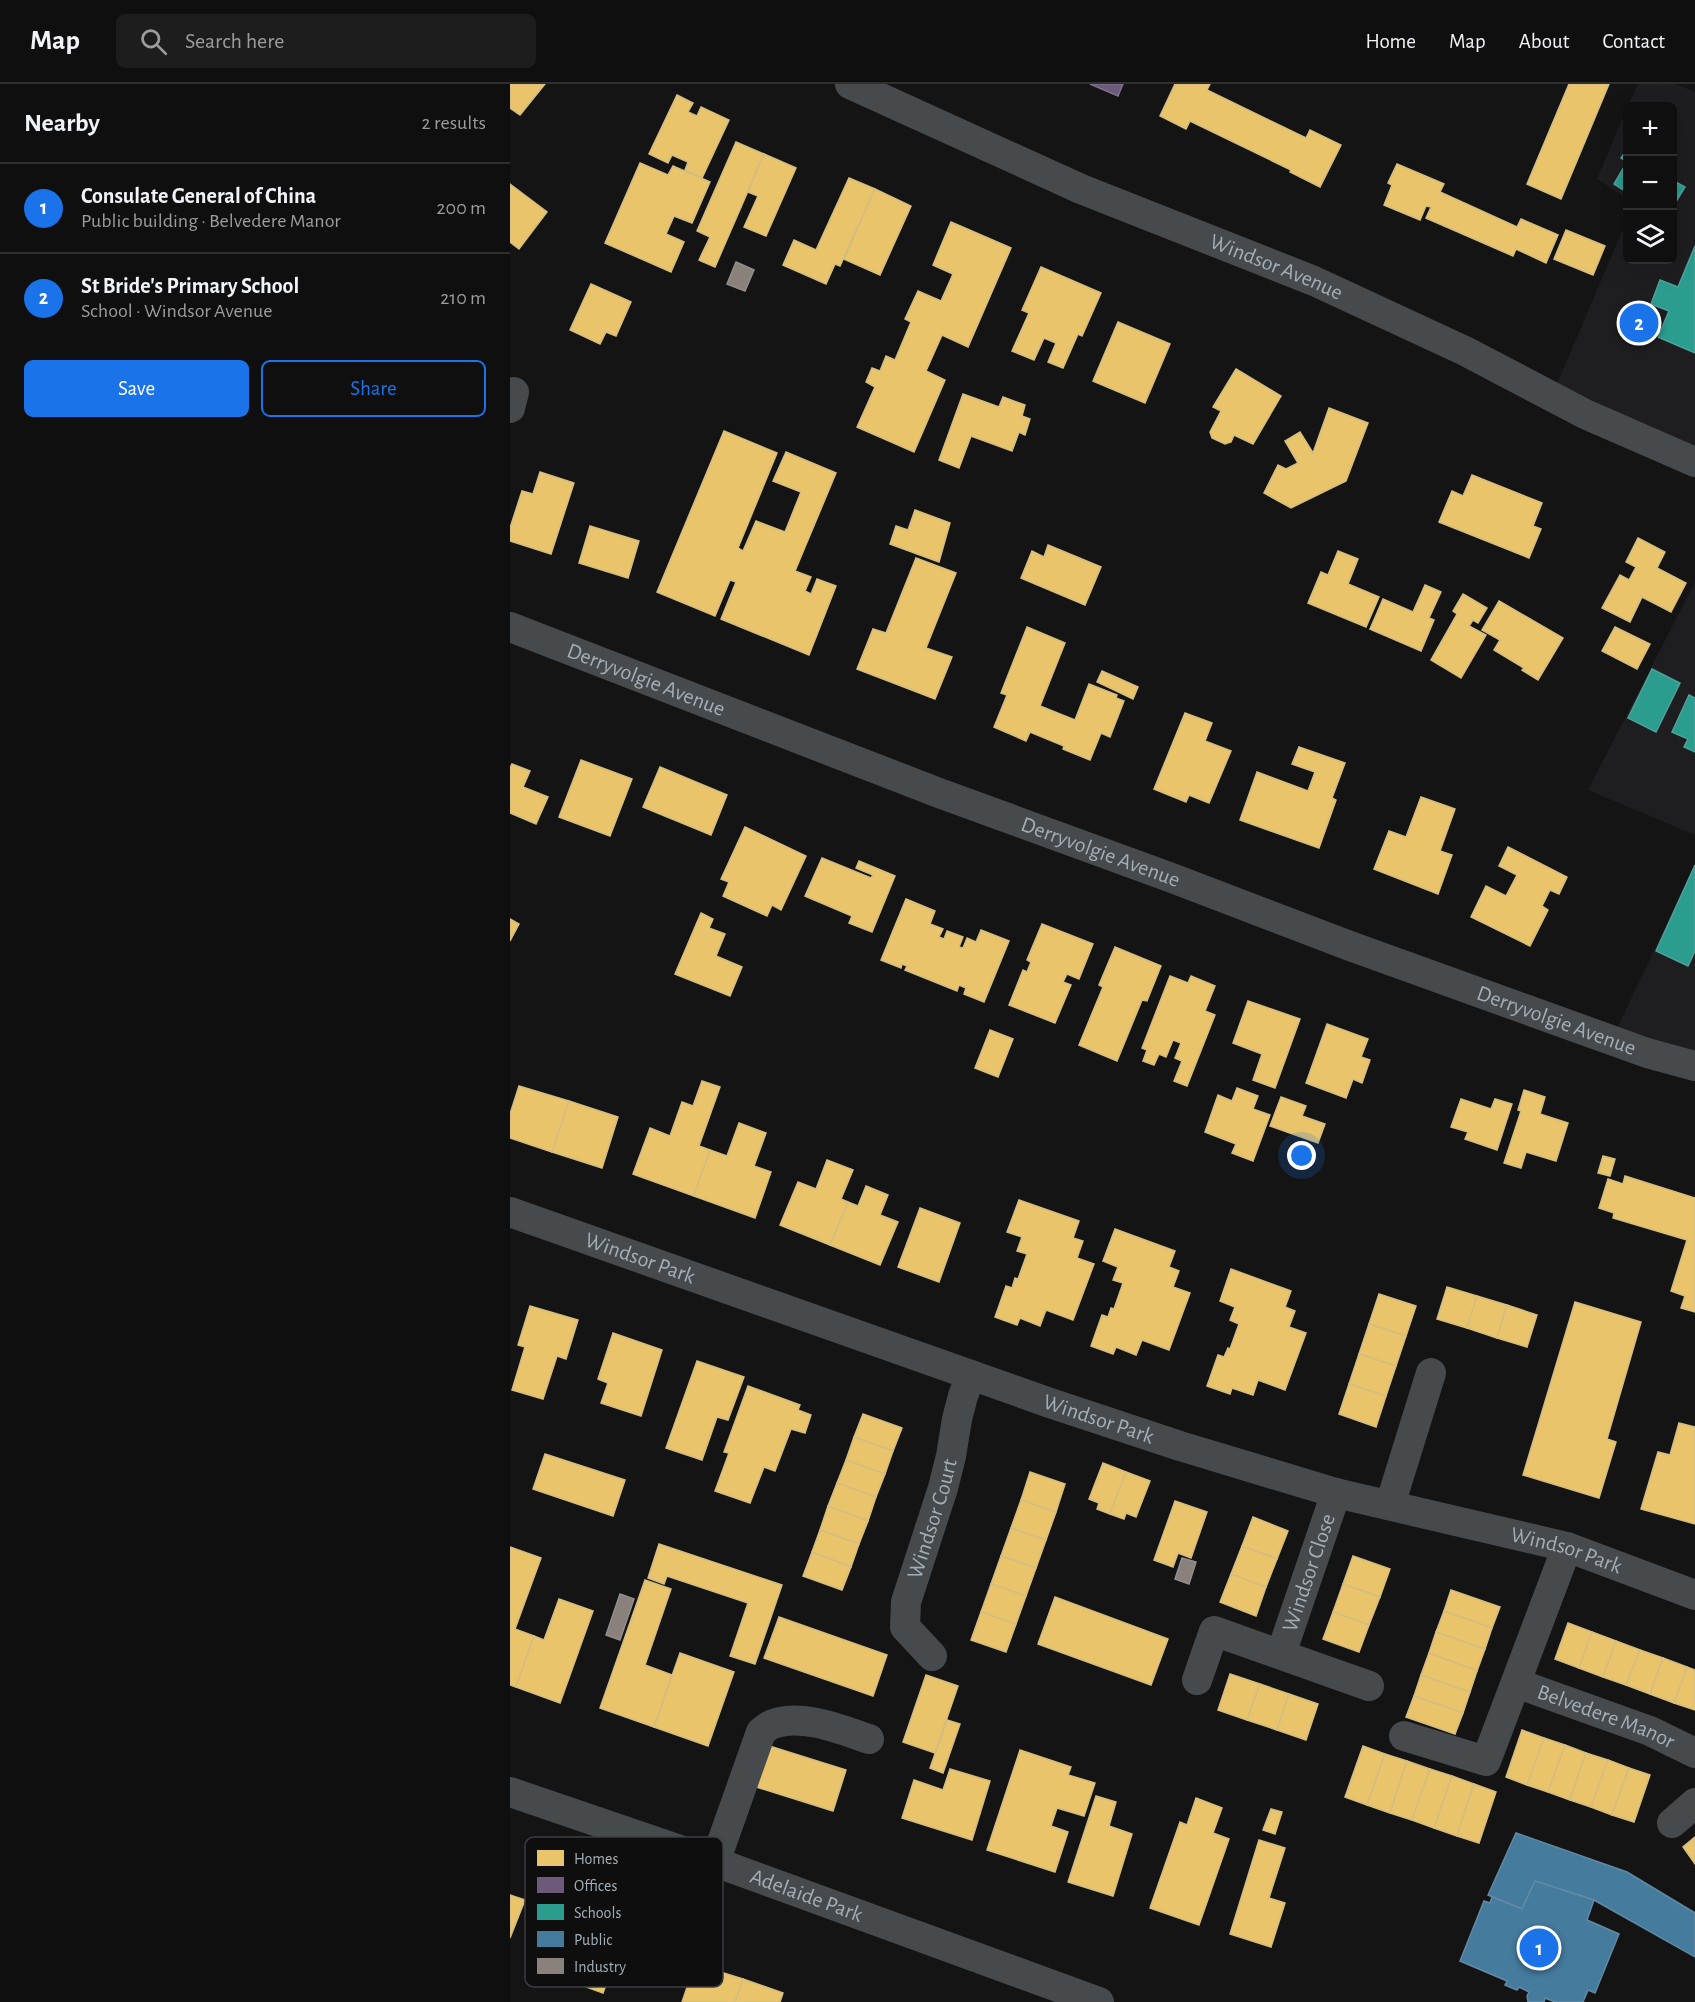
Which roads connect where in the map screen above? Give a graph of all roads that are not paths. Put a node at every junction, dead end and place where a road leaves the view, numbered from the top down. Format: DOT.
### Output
graph roads {
  1 [pos="850,84"];
  2 [pos="1695,462"];
  3 [pos="510,627"];
  4 [pos="1695,1066"];
  5 [pos="510,1212"];
  6 [pos="1431,1373"];
  7 [pos="971,1376"];
  8 [pos="1336,1493"];
  9 [pos="1390,1505"];
  10 [pos="1568,1547"];
  11 [pos="1695,1595"];
  12 [pos="1281,1654"];
  13 [pos="932,1656"];
  14 [pos="1197,1680"];
  15 [pos="1516,1683"];
  16 [pos="1369,1686"];
  17 [pos="1404,1736"];
  18 [pos="869,1739"];
  19 [pos="1695,1753"];
  20 [pos="510,1792"];
  21 [pos="1695,1803"];
  22 [pos="1672,1823"];
  23 [pos="642,1837"];
  24 [pos="723,1840"];
  25 [pos="723,1865"];
  26 [pos="1099,2002"];
  1 -- 2 [label="street, Windsor Avenue"];
  3 -- 4 [label="street, Derryvolgie Avenue"];
  5 -- 7 [label="street, Windsor Park"];
  6 -- 9 [label="street"];
  7 -- 8 [label="street, Windsor Park"];
  7 -- 13 [label="street, Windsor Court"];
  8 -- 9 [label="street, Windsor Park"];
  8 -- 12 [label="street, Windsor Close"];
  9 -- 10 [label="street, Windsor Park"];
  10 -- 11 [label="street, Windsor Park"];
  10 -- 15 [label="street, Belvedere Manor"];
  12 -- 14 [label="street, Windsor Close"];
  12 -- 16 [label="street, Windsor Close"];
  15 -- 17 [label="street, Belvedere Manor"];
  15 -- 19 [label="street, Belvedere Manor"];
  18 -- 24 [label="street"];
  20 -- 23 [label="street, Adelaide Park"];
  21 -- 22 [label="street"];
  25 -- 26 [label="street, Adelaide Park"];
}
